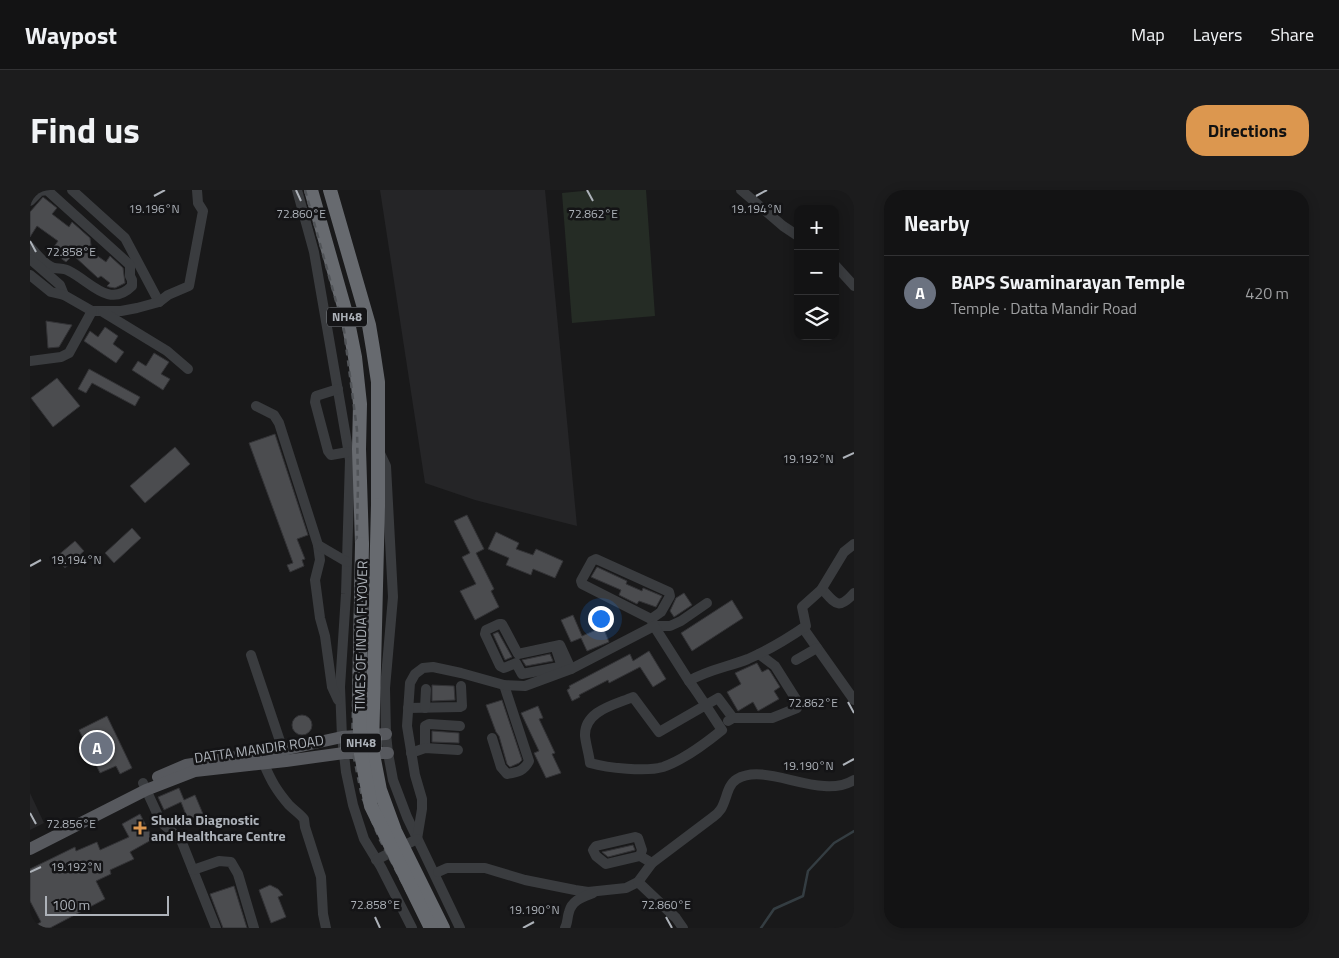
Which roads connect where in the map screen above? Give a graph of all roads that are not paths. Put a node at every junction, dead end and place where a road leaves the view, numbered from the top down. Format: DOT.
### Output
graph roads {
  1 [pos="72,190"];
  2 [pos="197,190"];
  3 [pos="297,190"];
  4 [pos="311,190"];
  5 [pos="330,190"];
  6 [pos="741,190"];
  7 [pos="30,201"];
  8 [pos="794,233"];
  9 [pos="30,247"];
  10 [pos="30,259"];
  11 [pos="64,269"];
  12 [pos="839,269"];
  13 [pos="30,275"];
  14 [pos="53,280"];
  15 [pos="854,286"];
  16 [pos="45,288"];
  17 [pos="64,294"];
  18 [pos="159,302"];
  19 [pos="97,311"];
  20 [pos="30,362"];
  21 [pos="188,369"];
  22 [pos="338,389"];
  23 [pos="256,406"];
  24 [pos="377,448"];
  25 [pos="352,453"];
  26 [pos="854,544"];
  27 [pos="318,546"];
  28 [pos="346,562"];
  29 [pos="822,589"];
  30 [pos="854,593"];
  31 [pos="707,603"];
  32 [pos="653,622"];
  33 [pos="803,628"];
  34 [pos="555,646"];
  35 [pos="818,648"];
  36 [pos="759,654"];
  37 [pos="251,655"];
  38 [pos="796,660"];
  39 [pos="570,669"];
  40 [pos="689,681"];
  41 [pos="504,685"];
  42 [pos="461,686"];
  43 [pos="426,688"];
  44 [pos="854,700"];
  45 [pos="705,705"];
  46 [pos="341,706"];
  47 [pos="408,708"];
  48 [pos="425,708"];
  49 [pos="732,718"];
  50 [pos="460,726"];
  51 [pos="722,730"];
  52 [pos="386,734"];
  53 [pos="342,737"];
  54 [pos="492,738"];
  55 [pos="425,748"];
  56 [pos="458,750"];
  57 [pos="344,753"];
  58 [pos="388,753"];
  59 [pos="411,753"];
  60 [pos="285,756"];
  61 [pos="264,764"];
  62 [pos="854,780"];
  63 [pos="144,787"];
  64 [pos="417,838"];
  65 [pos="30,839"];
  66 [pos="30,849"];
  67 [pos="640,856"];
  68 [pos="376,860"];
  69 [pos="652,863"];
  70 [pos="193,870"];
  71 [pos="438,872"];
  72 [pos="638,882"];
  73 [pos="597,891"];
  74 [pos="216,928"];
  75 [pos="254,928"];
  76 [pos="326,928"];
  77 [pos="412,928"];
  78 [pos="431,928"];
  79 [pos="443,928"];
  80 [pos="460,928"];
  81 [pos="467,928"];
  82 [pos="565,928"];
  83 [pos="683,928"];
  1 -- 18 [label="street"];
  2 -- 18 [label="street"];
  3 -- 22 [label="street"];
  4 -- 25 [label="highway, NH48"];
  5 -- 24 [label="highway, NH48"];
  6 -- 8 [label="street"];
  7 -- 11 [label="street"];
  9 -- 11 [label="street"];
  10 -- 14 [label="street"];
  11 -- 14 [label="street"];
  12 -- 15 [label="street"];
  13 -- 16 [label="street"];
  14 -- 16 [label="street"];
  14 -- 17 [label="street"];
  16 -- 17 [label="street"];
  17 -- 19 [label="street"];
  18 -- 19 [label="street"];
  19 -- 20 [label="street"];
  19 -- 21 [label="street"];
  22 -- 25 [label="street"];
  22 -- 25 [label="street"];
  23 -- 27 [label="street"];
  24 -- 52 [label="street"];
  24 -- 79 [label="highway, TIMES OF INDIA FLYOVER / NH48, bridge"];
  25 -- 28 [label="street"];
  25 -- 78 [label="highway, TIMES OF INDIA FLYOVER / NH48, bridge"];
  26 -- 29 [label="street"];
  27 -- 28 [label="street"];
  27 -- 46 [label="street"];
  28 -- 46 [label="street"];
  29 -- 30 [label="street"];
  29 -- 33 [label="street"];
  31 -- 32 [label="street"];
  32 -- 32 [label="street"];
  32 -- 39 [label="street"];
  32 -- 40 [label="street"];
  33 -- 35 [label="street"];
  33 -- 36 [label="street"];
  34 -- 34 [label="street"];
  34 -- 39 [label="street"];
  35 -- 38 [label="street"];
  35 -- 44 [label="street"];
  36 -- 40 [label="street"];
  36 -- 49 [label="street"];
  37 -- 60 [label="street"];
  39 -- 41 [label="street"];
  40 -- 45 [label="street"];
  41 -- 47 [label="street"];
  41 -- 54 [label="street"];
  42 -- 48 [label="street"];
  43 -- 48 [label="street"];
  45 -- 49 [label="street"];
  45 -- 51 [label="street"];
  45 -- 51 [label="street"];
  46 -- 53 [label="street"];
  47 -- 48 [label="street"];
  47 -- 59 [label="street"];
  49 -- 51 [label="street"];
  50 -- 55 [label="street"];
  52 -- 53 [label="main road, DATTA MANDIR ROAD"];
  52 -- 58 [label="street"];
  53 -- 57 [label="street"];
  53 -- 60 [label="main road, DATTA MANDIR ROAD"];
  55 -- 56 [label="street"];
  55 -- 59 [label="street"];
  57 -- 58 [label="main road, DATTA MANDIR ROAD"];
  57 -- 60 [label="main road, DATTA MANDIR ROAD"];
  57 -- 68 [label="street"];
  58 -- 64 [label="street"];
  59 -- 64 [label="street"];
  60 -- 61 [label="main road, DATTA MANDIR ROAD"];
  60 -- 63 [label="main road, DATTA MANDIR ROAD"];
  61 -- 63 [label="main road, DATTA MANDIR ROAD"];
  61 -- 76 [label="street"];
  62 -- 69 [label="street"];
  63 -- 65 [label="main road, DATTA MANDIR ROAD"];
  63 -- 66 [label="main road, DATTA MANDIR ROAD"];
  63 -- 70 [label="street"];
  64 -- 68 [label="street"];
  64 -- 71 [label="street"];
  64 -- 80 [label="street"];
  67 -- 69 [label="street"];
  68 -- 77 [label="street"];
  69 -- 72 [label="street"];
  70 -- 74 [label="street"];
  70 -- 75 [label="street"];
  71 -- 73 [label="street"];
  71 -- 81 [label="street"];
  72 -- 73 [label="street"];
  72 -- 83 [label="street"];
  73 -- 82 [label="street"];
}
